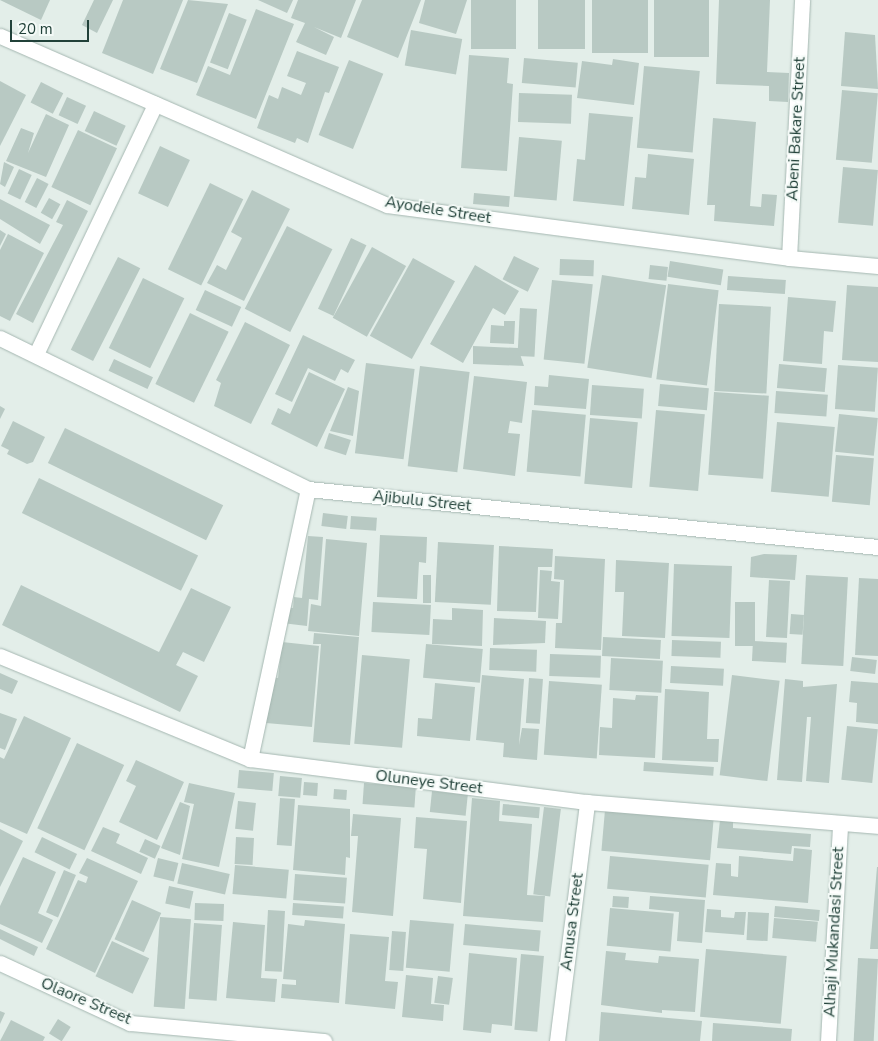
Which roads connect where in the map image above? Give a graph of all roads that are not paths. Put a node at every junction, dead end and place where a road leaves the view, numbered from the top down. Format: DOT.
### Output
graph roads {
  1 [pos="802,0"];
  2 [pos="0,36"];
  3 [pos="155,104"];
  4 [pos="789,258"];
  5 [pos="878,266"];
  6 [pos="0,338"];
  7 [pos="36,354"];
  8 [pos="308,489"];
  9 [pos="878,547"];
  10 [pos="0,656"];
  11 [pos="250,759"];
  12 [pos="587,802"];
  13 [pos="840,823"];
  14 [pos="878,826"];
  15 [pos="0,963"];
  16 [pos="324,1041"];
  17 [pos="556,1041"];
  18 [pos="828,1041"];
  1 -- 4 [label="street, Abeni Bakare Street"];
  2 -- 3 [label="street, Ayodele Street"];
  3 -- 4 [label="street, Ayodele Street"];
  3 -- 7 [label="street"];
  4 -- 5 [label="street, Ayodele Street"];
  6 -- 7 [label="street, Ajibulu Street"];
  7 -- 8 [label="street, Ajibulu Street"];
  8 -- 9 [label="street, Ajibulu Street"];
  8 -- 11 [label="street"];
  10 -- 11 [label="street, Oluneye Street"];
  11 -- 12 [label="street, Oluneye Street"];
  12 -- 13 [label="street, Oluneye Street"];
  12 -- 17 [label="street, Amusa Street"];
  13 -- 14 [label="street, Oluneye Street"];
  13 -- 18 [label="street, Alhaji Mukandasi Street"];
  15 -- 16 [label="street, Olaore Street"];
}
